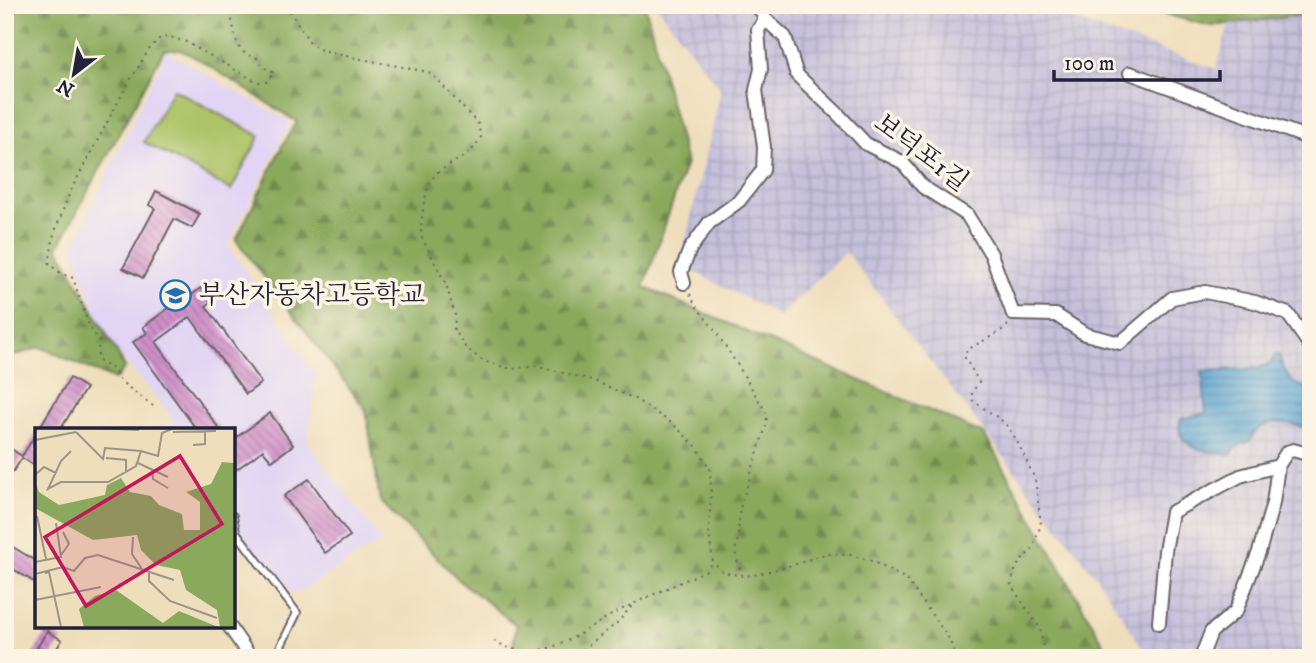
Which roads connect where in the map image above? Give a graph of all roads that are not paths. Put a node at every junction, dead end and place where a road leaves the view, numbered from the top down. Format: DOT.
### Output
graph roads {
  1 [pos="756,5"];
  2 [pos="765,19"];
  3 [pos="1130,74"];
  4 [pos="1311,139"];
  5 [pos="684,283"];
  6 [pos="1311,346"];
  7 [pos="1311,455"];
  8 [pos="1278,466"];
  9 [pos="234,521"];
  10 [pos="1159,623"];
  11 [pos="230,628"];
  12 [pos="251,658"];
  13 [pos="275,658"];
  14 [pos="1201,658"];
  1 -- 2 [label="street, 보덕포1길"];
  2 -- 5 [label="street"];
  2 -- 6 [label="street, 보덕포1길"];
  3 -- 4 [label="street"];
  7 -- 8 [label="street"];
  8 -- 10 [label="street"];
  8 -- 14 [label="street"];
  9 -- 13 [label="lane"];
  11 -- 12 [label="street"];
}
